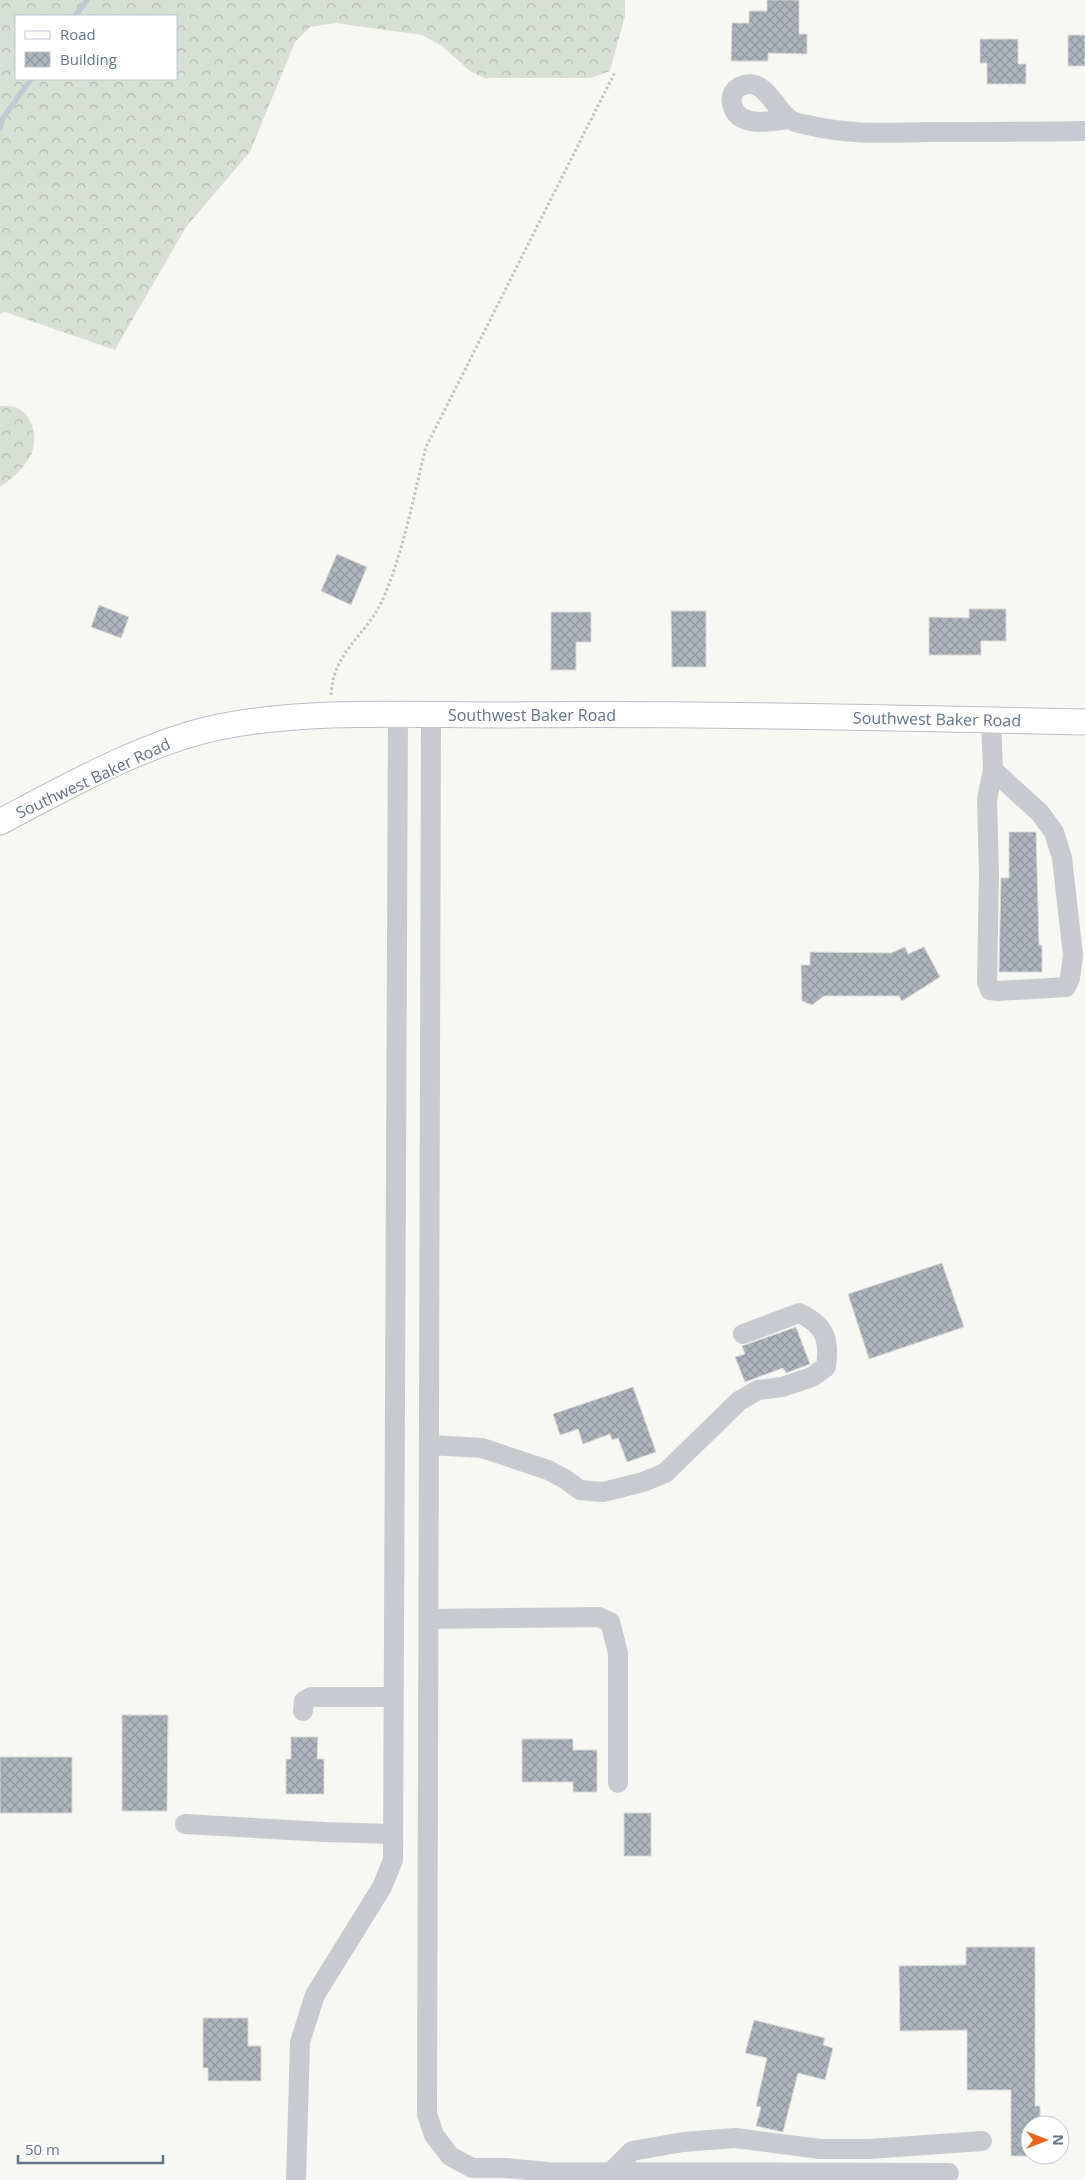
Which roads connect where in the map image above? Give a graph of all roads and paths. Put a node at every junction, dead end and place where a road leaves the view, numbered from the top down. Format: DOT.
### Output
graph roads {
  1 [pos="615,72"];
  2 [pos="788,119"];
  3 [pos="1085,132"];
  4 [pos="431,715"];
  5 [pos="330,716"];
  6 [pos="398,716"];
  7 [pos="991,720"];
  8 [pos="1085,722"];
  9 [pos="993,770"];
  10 [pos="0,822"];
  11 [pos="743,1334"];
  12 [pos="430,1445"];
  13 [pos="429,1619"];
  14 [pos="394,1697"];
  15 [pos="303,1711"];
  16 [pos="618,1782"];
  17 [pos="186,1824"];
  18 [pos="394,1834"];
  19 [pos="982,2141"];
  20 [pos="611,2172"];
  21 [pos="949,2173"];
  22 [pos="296,2180"];
  1 -- 5 [label="path"];
  2 -- 3 [label="street"];
  4 -- 6 [label="main road, Southwest Baker Road"];
  4 -- 7 [label="main road, Southwest Baker Road"];
  4 -- 12 [label="street"];
  5 -- 6 [label="main road, Southwest Baker Road"];
  5 -- 10 [label="main road, Southwest Baker Road"];
  6 -- 14 [label="street"];
  7 -- 8 [label="main road, Southwest Baker Road"];
  7 -- 9 [label="street"];
  9 -- 9 [label="street"];
  11 -- 12 [label="street"];
  12 -- 13 [label="street"];
  13 -- 16 [label="street"];
  13 -- 20 [label="street"];
  14 -- 15 [label="street"];
  14 -- 18 [label="street"];
  17 -- 18 [label="street"];
  18 -- 22 [label="street"];
  19 -- 20 [label="street"];
  20 -- 21 [label="street"];
}
